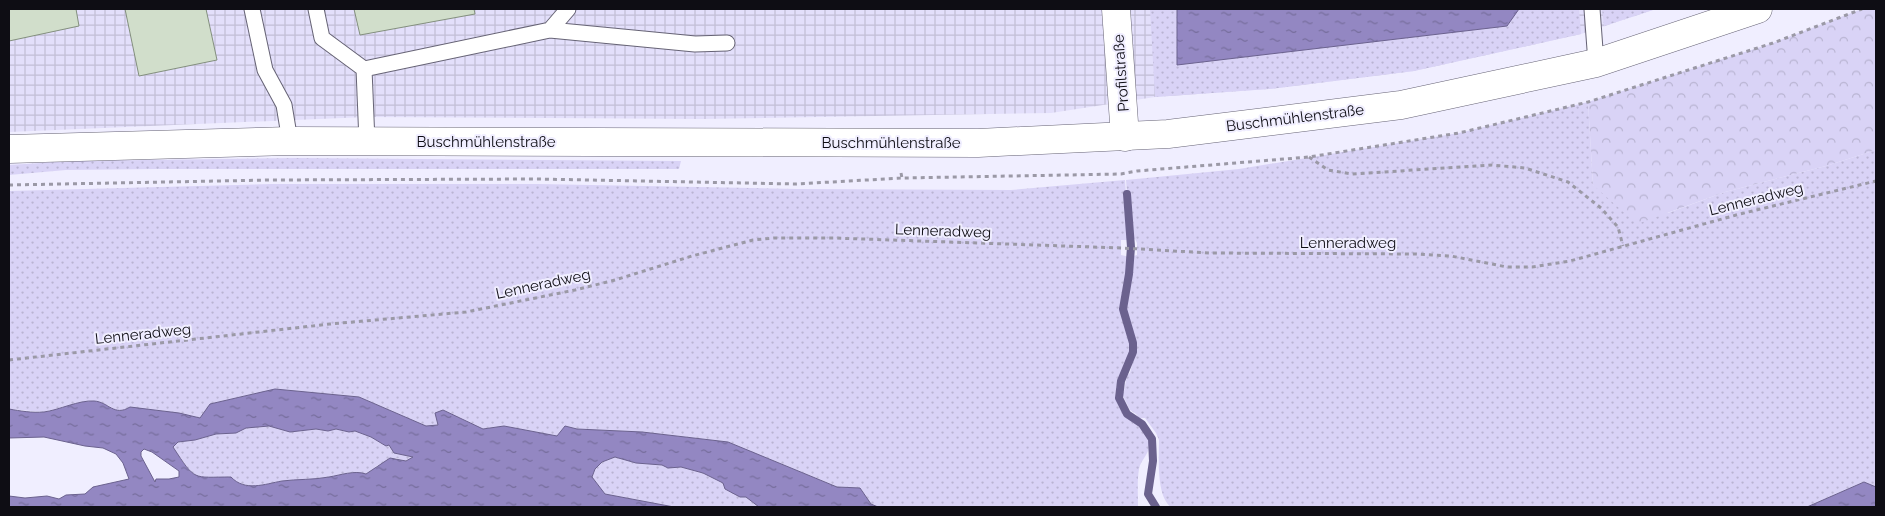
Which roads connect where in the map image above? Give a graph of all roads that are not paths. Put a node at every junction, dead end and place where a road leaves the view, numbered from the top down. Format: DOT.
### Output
graph roads {
  1 [pos="252,9"];
  2 [pos="316,9"];
  3 [pos="568,9"];
  4 [pos="1116,9"];
  5 [pos="1592,9"];
  6 [pos="1758,9"];
  7 [pos="550,30"];
  8 [pos="727,43"];
  9 [pos="1596,63"];
  10 [pos="364,69"];
  11 [pos="1125,137"];
  12 [pos="290,141"];
  13 [pos="367,142"];
  14 [pos="9,150"];
  1 -- 12 [label="lane"];
  2 -- 10 [label="lane"];
  3 -- 7 [label="lane"];
  4 -- 11 [label="street, Profilstraße"];
  5 -- 9 [label="lane"];
  6 -- 9 [label="street, Buschmühlenstraße"];
  7 -- 8 [label="lane"];
  7 -- 10 [label="lane"];
  9 -- 11 [label="street, Buschmühlenstraße"];
  10 -- 13 [label="lane"];
  11 -- 13 [label="street, Buschmühlenstraße"];
  12 -- 13 [label="street, Buschmühlenstraße"];
  12 -- 14 [label="street, Buschmühlenstraße"];
}
